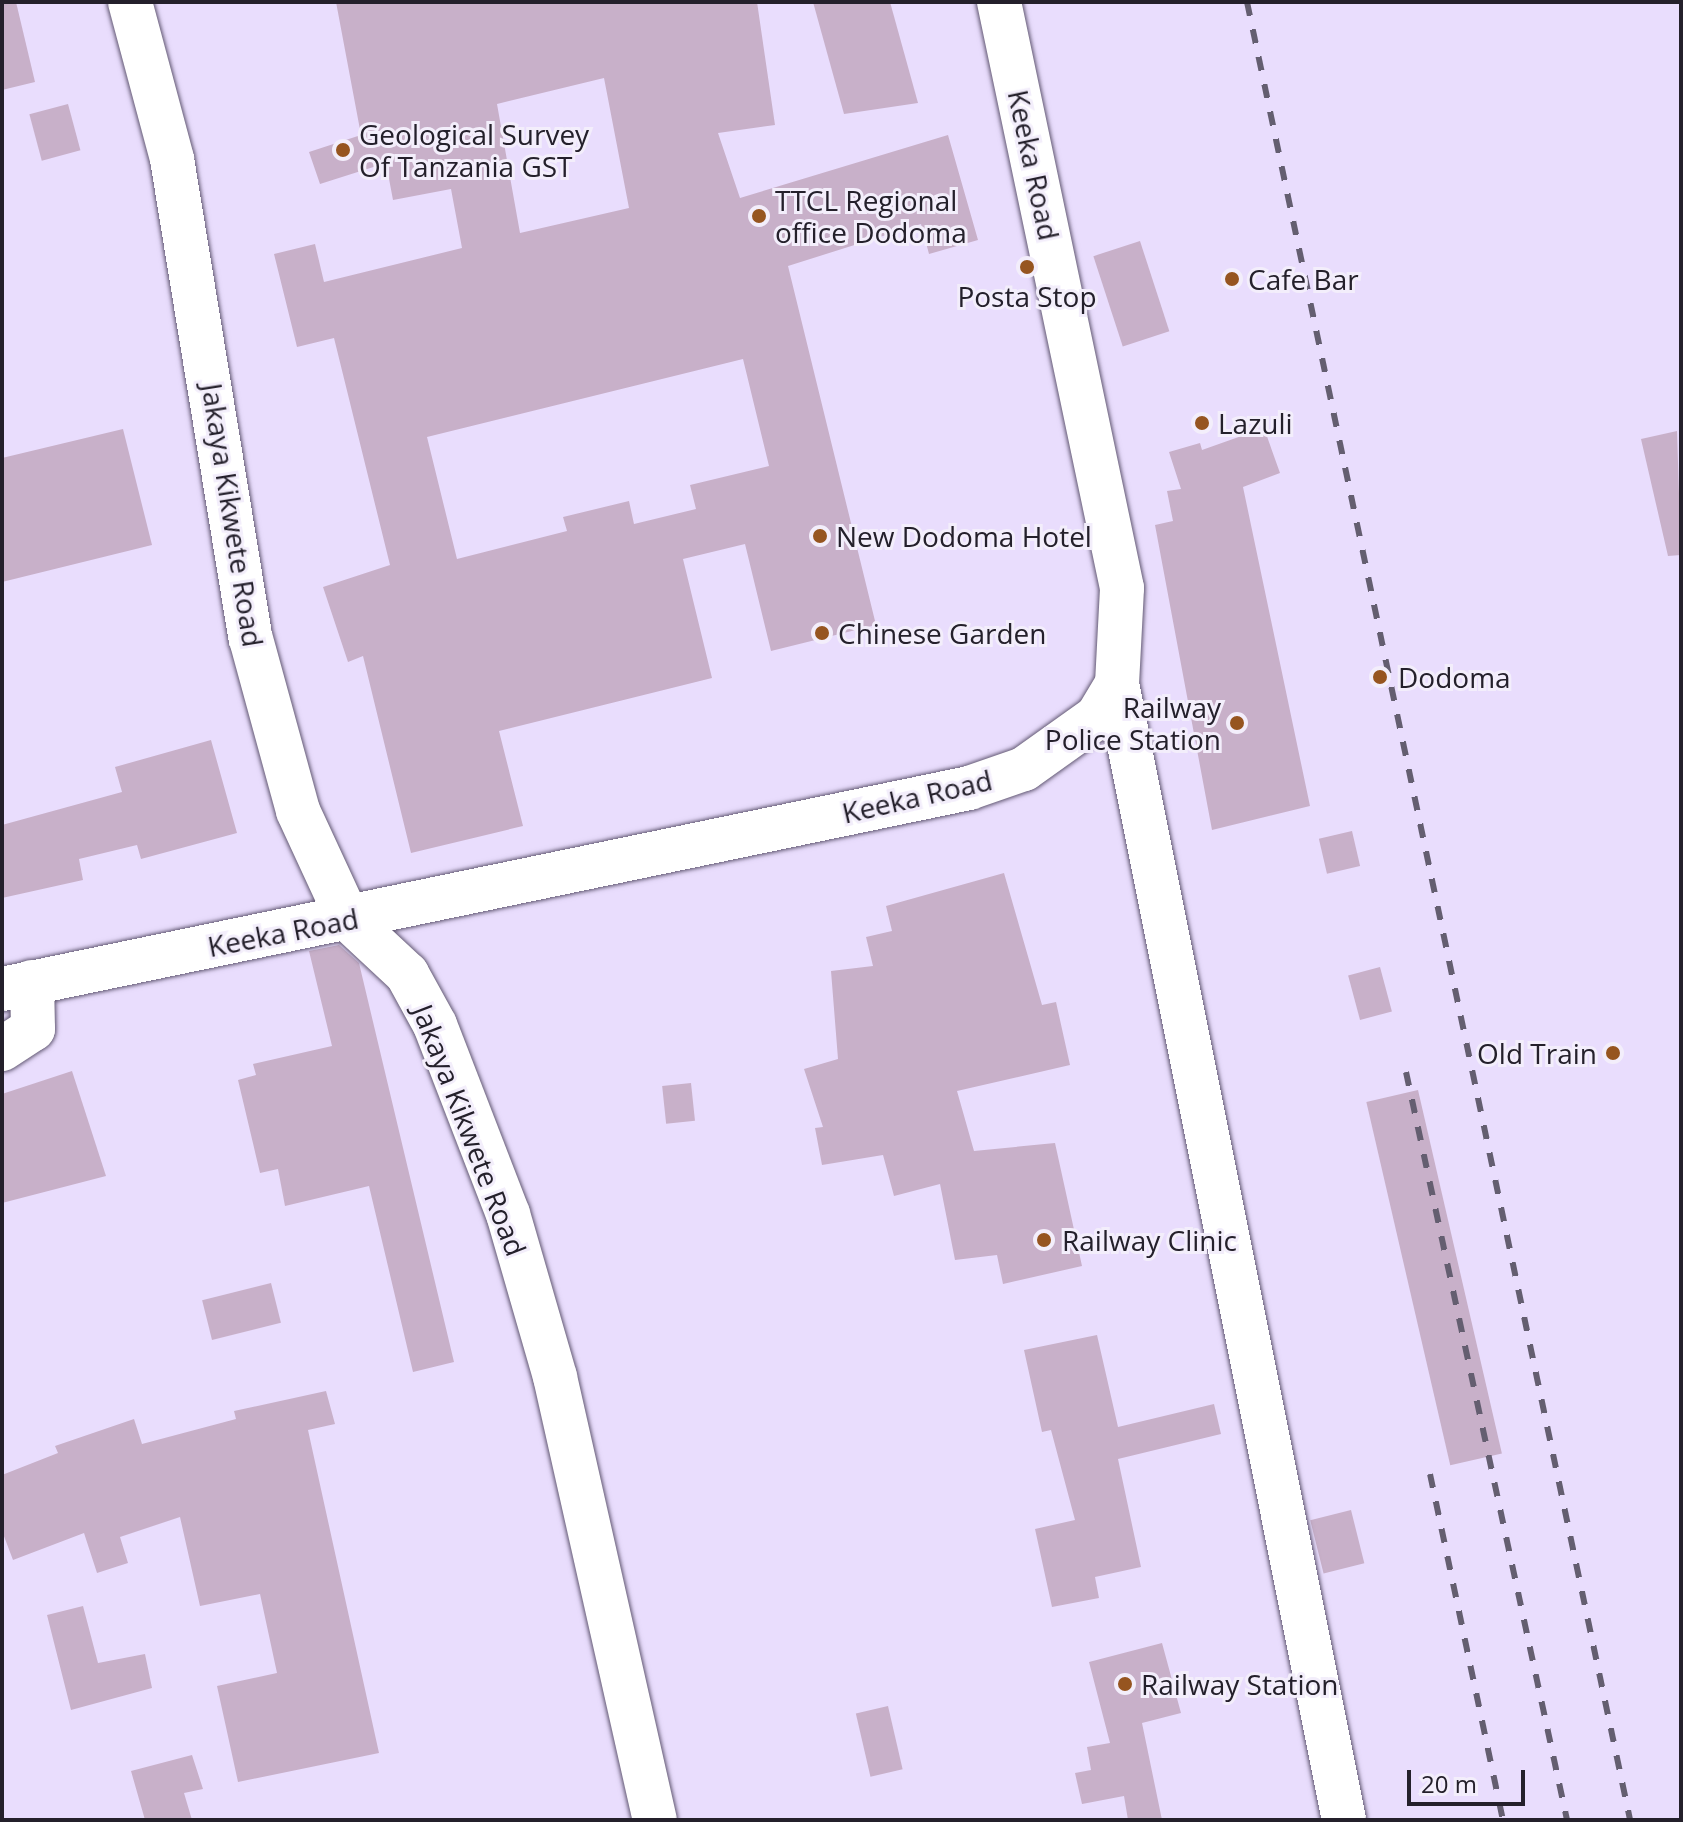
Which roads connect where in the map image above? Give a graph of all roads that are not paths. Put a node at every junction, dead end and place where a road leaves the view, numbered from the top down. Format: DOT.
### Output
graph roads {
  1 [pos="130,2"];
  2 [pos="999,2"];
  3 [pos="1117,684"];
  4 [pos="348,919"];
  5 [pos="17,986"];
  6 [pos="2,1049"];
  7 [pos="655,1820"];
  8 [pos="1344,1820"];
  1 -- 4 [label="street, Jakaya Kikwete Road"];
  2 -- 3 [label="street, Keeka Road"];
  3 -- 4 [label="street, Keeka Road"];
  3 -- 8 [label="street"];
  4 -- 5 [label="street, Keeka Road"];
  4 -- 7 [label="street, Jakaya Kikwete Road"];
  5 -- 6 [label="street"];
}
